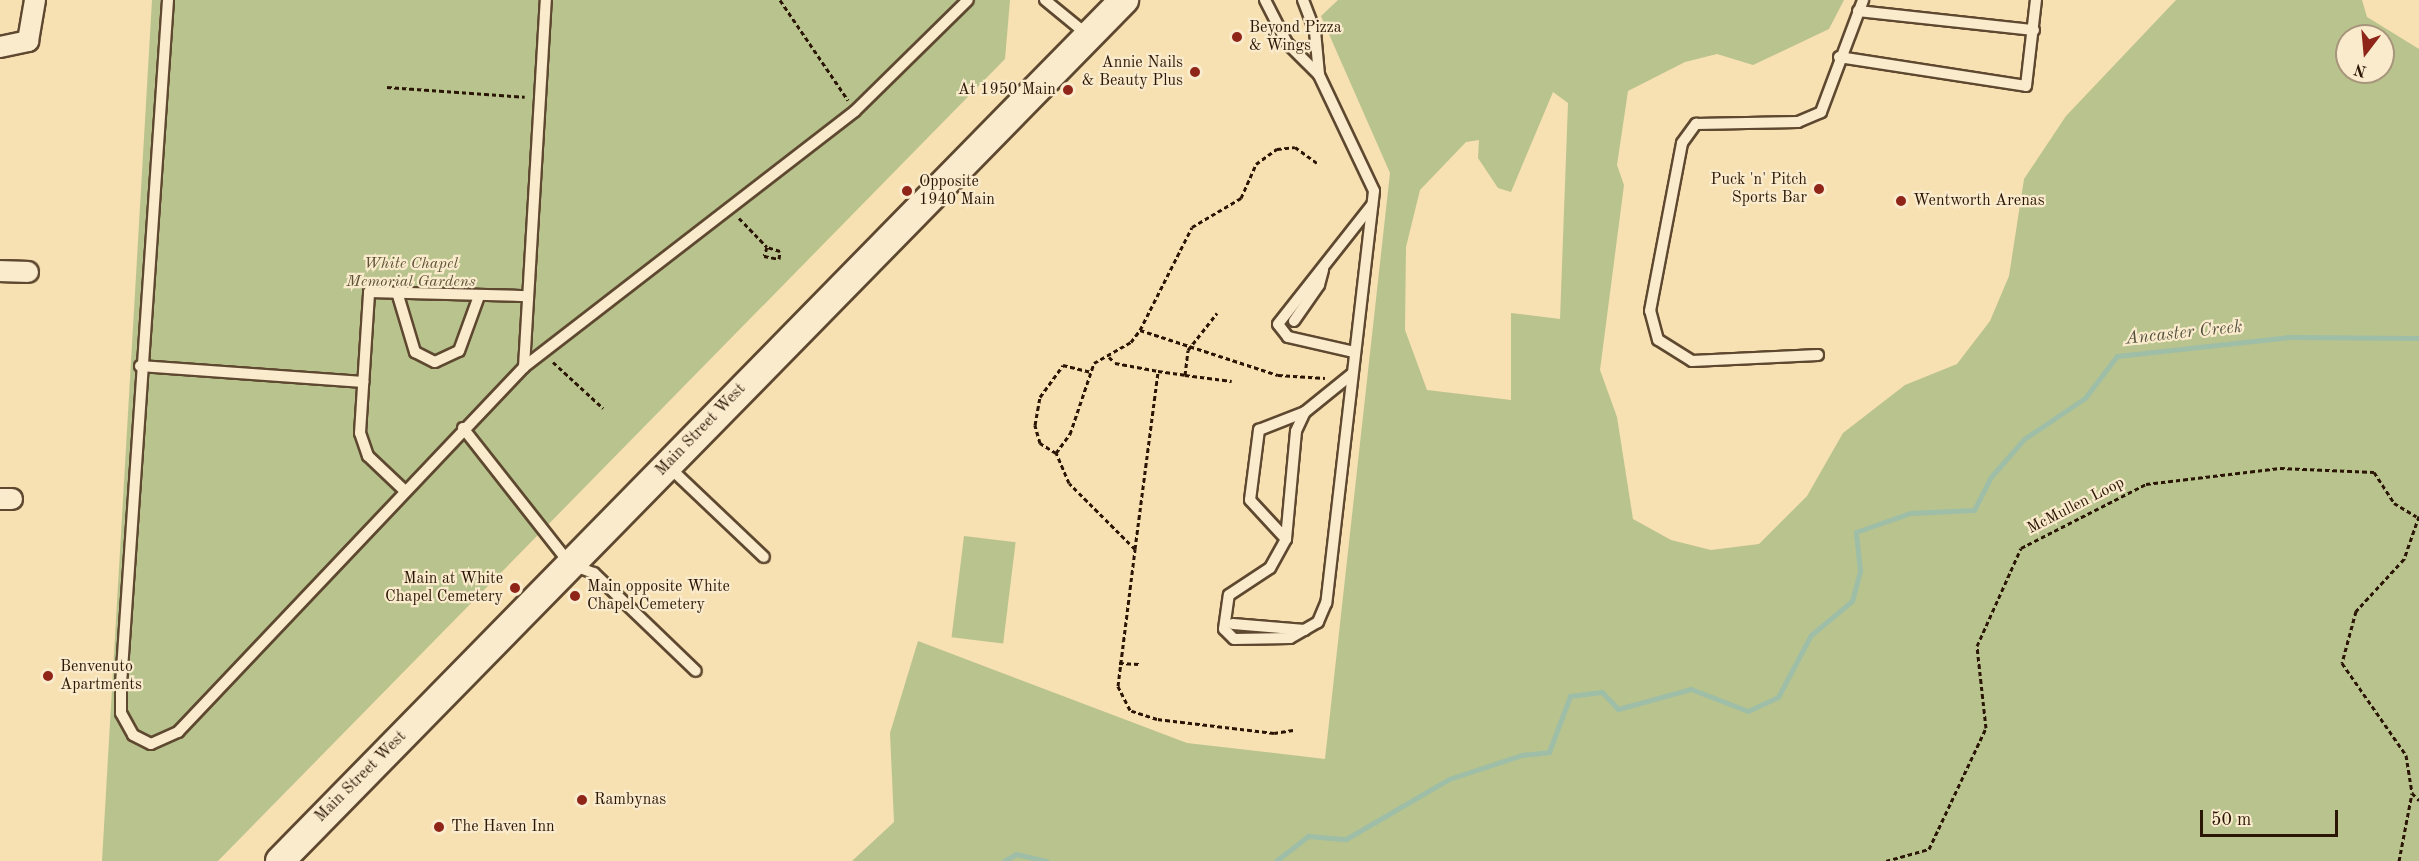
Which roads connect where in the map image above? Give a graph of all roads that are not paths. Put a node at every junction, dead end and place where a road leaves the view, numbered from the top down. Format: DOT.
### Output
graph roads {
  1 [pos="35,0"];
  2 [pos="168,0"];
  3 [pos="546,0"];
  4 [pos="968,0"];
  5 [pos="1045,0"];
  6 [pos="1124,0"];
  7 [pos="1265,0"];
  8 [pos="1303,0"];
  9 [pos="1863,0"];
  10 [pos="2036,0"];
  11 [pos="1858,11"];
  12 [pos="2034,30"];
  13 [pos="1089,36"];
  14 [pos="0,47"];
  15 [pos="1839,57"];
  16 [pos="1319,75"];
  17 [pos="1372,205"];
  18 [pos="1323,267"];
  19 [pos="0,271"];
  20 [pos="28,272"];
  21 [pos="397,292"];
  22 [pos="479,296"];
  23 [pos="527,296"];
  24 [pos="1294,321"];
  25 [pos="1354,352"];
  26 [pos="1818,355"];
  27 [pos="140,366"];
  28 [pos="524,367"];
  29 [pos="1352,374"];
  30 [pos="363,382"];
  31 [pos="1305,412"];
  32 [pos="463,428"];
  33 [pos="667,465"];
  34 [pos="405,492"];
  35 [pos="1286,539"];
  36 [pos="764,557"];
  37 [pos="570,564"];
  38 [pos="1233,624"];
  39 [pos="1308,631"];
  40 [pos="696,671"];
  41 [pos="280,861"];
  1 -- 14 [label="street"];
  2 -- 27 [label="lane"];
  3 -- 23 [label="lane"];
  4 -- 28 [label="lane"];
  5 -- 13 [label="lane"];
  6 -- 13 [label="main road, Main Street West"];
  7 -- 16 [label="lane"];
  8 -- 16 [label="lane"];
  9 -- 11 [label="lane"];
  10 -- 12 [label="lane"];
  11 -- 12 [label="lane"];
  11 -- 15 [label="lane"];
  12 -- 15 [label="lane"];
  13 -- 33 [label="main road, Main Street West"];
  15 -- 26 [label="lane"];
  16 -- 17 [label="lane"];
  17 -- 18 [label="lane"];
  17 -- 25 [label="lane"];
  18 -- 24 [label="lane"];
  18 -- 25 [label="lane"];
  19 -- 20 [label="street"];
  21 -- 22 [label="lane"];
  21 -- 22 [label="lane"];
  21 -- 30 [label="lane"];
  22 -- 23 [label="lane"];
  23 -- 28 [label="lane"];
  25 -- 29 [label="lane"];
  27 -- 30 [label="lane"];
  27 -- 34 [label="lane"];
  28 -- 32 [label="lane"];
  29 -- 31 [label="lane"];
  29 -- 39 [label="lane"];
  30 -- 34 [label="lane"];
  31 -- 35 [label="lane"];
  31 -- 35 [label="lane"];
  32 -- 34 [label="lane"];
  32 -- 37 [label="lane"];
  33 -- 36 [label="lane"];
  33 -- 37 [label="main road, Main Street West"];
  35 -- 39 [label="lane"];
  37 -- 40 [label="lane"];
  37 -- 41 [label="main road, Main Street West"];
  38 -- 39 [label="lane"];
}
